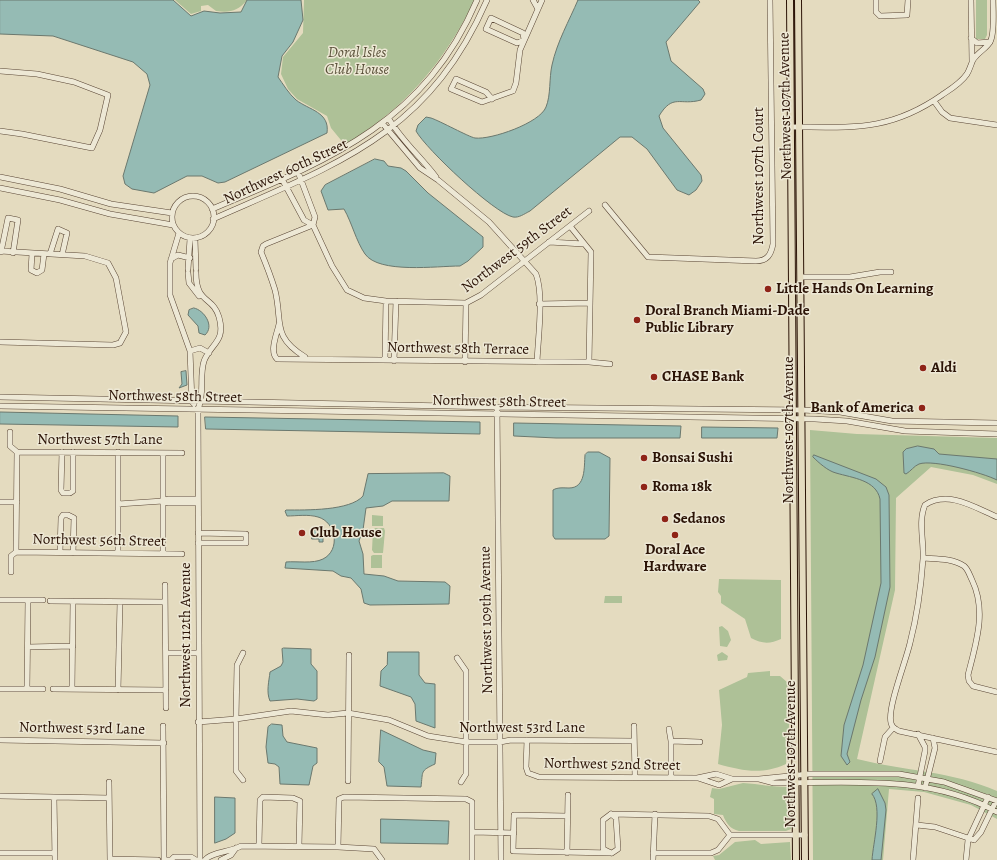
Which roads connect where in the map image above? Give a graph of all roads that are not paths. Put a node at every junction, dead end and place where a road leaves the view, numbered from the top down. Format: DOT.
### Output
graph roads {
  1 [pos="477,0"];
  2 [pos="487,0"];
  3 [pos="533,0"];
  4 [pos="542,0"];
  5 [pos="770,0"];
  6 [pos="790,0"];
  7 [pos="798,0"];
  8 [pos="876,0"];
  9 [pos="908,0"];
  10 [pos="971,0"];
  11 [pos="993,0"];
  12 [pos="538,9"];
  13 [pos="971,38"];
  14 [pos="524,40"];
  15 [pos="990,42"];
  16 [pos="972,61"];
  17 [pos="0,72"];
  18 [pos="492,99"];
  19 [pos="934,101"];
  20 [pos="389,119"];
  21 [pos="383,124"];
  22 [pos="997,125"];
  23 [pos="394,126"];
  24 [pos="791,127"];
  25 [pos="799,127"];
  26 [pos="0,131"];
  27 [pos="388,131"];
  28 [pos="298,172"];
  29 [pos="0,177"];
  30 [pos="282,179"];
  31 [pos="302,180"];
  32 [pos="438,180"];
  33 [pos="286,187"];
  34 [pos="0,188"];
  35 [pos="605,205"];
  36 [pos="212,209"];
  37 [pos="589,211"];
  38 [pos="172,213"];
  39 [pos="213,219"];
  40 [pos="313,224"];
  41 [pos="173,225"];
  42 [pos="570,226"];
  43 [pos="179,233"];
  44 [pos="192,239"];
  45 [pos="549,242"];
  46 [pos="584,244"];
  47 [pos="1,252"];
  48 [pos="13,253"];
  49 [pos="32,254"];
  50 [pos="44,254"];
  51 [pos="50,254"];
  52 [pos="62,254"];
  53 [pos="171,258"];
  54 [pos="188,258"];
  55 [pos="196,259"];
  56 [pos="525,260"];
  57 [pos="891,272"];
  58 [pos="801,277"];
  59 [pos="205,300"];
  60 [pos="386,301"];
  61 [pos="396,301"];
  62 [pos="466,303"];
  63 [pos="590,303"];
  64 [pos="539,304"];
  65 [pos="279,324"];
  66 [pos="0,342"];
  67 [pos="190,351"];
  68 [pos="209,353"];
  69 [pos="306,358"];
  70 [pos="385,360"];
  71 [pos="394,361"];
  72 [pos="465,362"];
  73 [pos="537,362"];
  74 [pos="589,362"];
  75 [pos="610,364"];
  76 [pos="0,397"];
  77 [pos="192,402"];
  78 [pos="202,402"];
  79 [pos="0,406"];
  80 [pos="497,407"];
  81 [pos="198,409"];
  82 [pos="793,410"];
  83 [pos="802,410"];
  84 [pos="497,414"];
  85 [pos="793,418"];
  86 [pos="802,418"];
  87 [pos="997,423"];
  88 [pos="10,432"];
  89 [pos="997,434"];
  90 [pos="17,452"];
  91 [pos="62,452"];
  92 [pos="73,452"];
  93 [pos="118,452"];
  94 [pos="162,453"];
  95 [pos="182,453"];
  96 [pos="163,501"];
  97 [pos="198,501"];
  98 [pos="0,502"];
  99 [pos="17,502"];
  100 [pos="118,504"];
  101 [pos="997,517"];
  102 [pos="198,533"];
  103 [pos="198,543"];
  104 [pos="16,552"];
  105 [pos="60,552"];
  106 [pos="73,553"];
  107 [pos="118,553"];
  108 [pos="163,554"];
  109 [pos="182,554"];
  110 [pos="923,558"];
  111 [pos="11,572"];
  112 [pos="165,585"];
  113 [pos="0,600"];
  114 [pos="28,600"];
  115 [pos="43,600"];
  116 [pos="50,601"];
  117 [pos="73,601"];
  118 [pos="120,602"];
  119 [pos="165,602"];
  120 [pos="73,646"];
  121 [pos="28,647"];
  122 [pos="166,653"];
  123 [pos="199,653"];
  124 [pos="243,653"];
  125 [pos="349,655"];
  126 [pos="457,658"];
  127 [pos="0,689"];
  128 [pos="27,689"];
  129 [pos="44,689"];
  130 [pos="53,689"];
  131 [pos="72,689"];
  132 [pos="118,690"];
  133 [pos="166,690"];
  134 [pos="997,692"];
  135 [pos="166,708"];
  136 [pos="348,713"];
  137 [pos="236,719"];
  138 [pos="198,722"];
  139 [pos="892,725"];
  140 [pos="164,726"];
  141 [pos="634,726"];
  142 [pos="669,729"];
  143 [pos="918,734"];
  144 [pos="933,738"];
  145 [pos="0,740"];
  146 [pos="526,740"];
  147 [pos="634,741"];
  148 [pos="671,741"];
  149 [pos="947,741"];
  150 [pos="466,742"];
  151 [pos="500,742"];
  152 [pos="700,742"];
  153 [pos="164,743"];
  154 [pos="925,749"];
  155 [pos="934,750"];
  156 [pos="997,752"];
  157 [pos="880,761"];
  158 [pos="712,774"];
  159 [pos="804,775"];
  160 [pos="635,777"];
  161 [pos="920,777"];
  162 [pos="671,778"];
  163 [pos="697,778"];
  164 [pos="927,778"];
  165 [pos="732,779"];
  166 [pos="243,780"];
  167 [pos="796,780"];
  168 [pos="348,781"];
  169 [pos="109,782"];
  170 [pos="461,782"];
  171 [pos="804,783"];
  172 [pos="711,784"];
  173 [pos="918,786"];
  174 [pos="925,788"];
  175 [pos="568,795"];
  176 [pos="0,796"];
  177 [pos="54,797"];
  178 [pos="988,797"];
  179 [pos="109,798"];
  180 [pos="918,798"];
  181 [pos="996,801"];
  182 [pos="984,806"];
  183 [pos="992,809"];
  184 [pos="997,812"];
  185 [pos="611,814"];
  186 [pos="655,814"];
  187 [pos="567,816"];
  188 [pos="917,825"];
  189 [pos="975,826"];
  190 [pos="982,829"];
  191 [pos="473,832"];
  192 [pos="500,832"];
  193 [pos="514,833"];
  194 [pos="730,835"];
  195 [pos="796,835"];
  196 [pos="805,835"];
  197 [pos="968,840"];
  198 [pos="259,845"];
  199 [pos="299,846"];
  200 [pos="338,847"];
  201 [pos="236,848"];
  202 [pos="0,852"];
  203 [pos="54,853"];
  204 [pos="567,853"];
  205 [pos="612,853"];
  206 [pos="653,853"];
  207 [pos="54,860"];
  208 [pos="110,860"];
  209 [pos="158,860"];
  210 [pos="165,860"];
  211 [pos="171,860"];
  212 [pos="196,860"];
  213 [pos="203,860"];
  214 [pos="221,860"];
  215 [pos="382,860"];
  216 [pos="472,860"];
  217 [pos="501,860"];
  218 [pos="613,860"];
  219 [pos="654,860"];
  220 [pos="796,860"];
  221 [pos="805,860"];
  222 [pos="913,860"];
  223 [pos="966,860"];
  1 -- 20 [label="street, Northwest 60th Street"];
  2 -- 23 [label="street, Northwest 60th Street"];
  3 -- 12 [label="street"];
  4 -- 12 [label="street"];
  5 -- 35 [label="street, Northwest 107th Court"];
  6 -- 24 [label="main road, Northwest 107th Avenue"];
  7 -- 25 [label="main road, Northwest 107th Avenue"];
  8 -- 9 [label="street"];
  10 -- 13 [label="street"];
  11 -- 15 [label="street"];
  12 -- 14 [label="street"];
  13 -- 15 [label="street"];
  13 -- 16 [label="street"];
  14 -- 14 [label="street"];
  14 -- 18 [label="street"];
  15 -- 16 [label="street"];
  16 -- 19 [label="street"];
  17 -- 26 [label="street"];
  18 -- 18 [label="street"];
  19 -- 22 [label="street"];
  19 -- 25 [label="street"];
  20 -- 21 [label="street, Northwest 60th Street"];
  20 -- 23 [label="street"];
  21 -- 27 [label="street"];
  21 -- 28 [label="street, Northwest 60th Street"];
  23 -- 27 [label="street, Northwest 60th Street"];
  23 -- 32 [label="street"];
  24 -- 25 [label="street"];
  24 -- 82 [label="main road, Northwest 107th Avenue"];
  25 -- 58 [label="main road, Northwest 107th Avenue"];
  27 -- 31 [label="street, Northwest 60th Street"];
  27 -- 32 [label="street"];
  28 -- 30 [label="street, Northwest 60th Street"];
  28 -- 31 [label="street"];
  29 -- 38 [label="street"];
  30 -- 33 [label="street"];
  30 -- 36 [label="street, Northwest 60th Street"];
  31 -- 33 [label="street, Northwest 60th Street"];
  31 -- 40 [label="street"];
  32 -- 56 [label="street"];
  33 -- 39 [label="street, Northwest 60th Street"];
  33 -- 40 [label="street"];
  34 -- 41 [label="street"];
  36 -- 38 [label="street"];
  36 -- 39 [label="street"];
  37 -- 42 [label="street, Northwest 59th Street"];
  38 -- 41 [label="street"];
  39 -- 44 [label="street"];
  40 -- 60 [label="street, Northwest 59th Street"];
  40 -- 65 [label="street"];
  41 -- 43 [label="street"];
  42 -- 45 [label="street, Northwest 59th Street"];
  42 -- 46 [label="street"];
  43 -- 44 [label="street"];
  43 -- 53 [label="street"];
  44 -- 54 [label="street, Northwest 112th Avenue"];
  44 -- 55 [label="street, Northwest 112th Avenue"];
  45 -- 46 [label="street"];
  45 -- 56 [label="street, Northwest 59th Street"];
  46 -- 63 [label="street"];
  47 -- 48 [label="street"];
  47 -- 48 [label="street"];
  48 -- 49 [label="street"];
  49 -- 50 [label="street"];
  49 -- 50 [label="street"];
  50 -- 51 [label="street"];
  51 -- 52 [label="street"];
  51 -- 52 [label="street"];
  52 -- 66 [label="street"];
  53 -- 54 [label="street"];
  53 -- 67 [label="street"];
  54 -- 55 [label="street"];
  54 -- 59 [label="street, Northwest 112th Avenue"];
  55 -- 59 [label="street, Northwest 112th Avenue"];
  56 -- 62 [label="street, Northwest 59th Street"];
  56 -- 64 [label="street"];
  57 -- 58 [label="street"];
  58 -- 83 [label="main road, Northwest 107th Avenue"];
  59 -- 68 [label="street, Northwest 112th Avenue"];
  60 -- 61 [label="street, Northwest 59th Street"];
  60 -- 70 [label="street"];
  61 -- 62 [label="street, Northwest 59th Street"];
  61 -- 71 [label="street"];
  62 -- 72 [label="street"];
  63 -- 64 [label="street"];
  63 -- 74 [label="street"];
  64 -- 73 [label="street"];
  65 -- 69 [label="street"];
  65 -- 69 [label="street, Northwest 58th Terrace"];
  67 -- 68 [label="street"];
  67 -- 77 [label="street"];
  68 -- 78 [label="street, Northwest 112th Avenue"];
  69 -- 70 [label="street, Northwest 58th Terrace"];
  70 -- 71 [label="street, Northwest 58th Terrace"];
  71 -- 72 [label="street, Northwest 58th Terrace"];
  72 -- 73 [label="street, Northwest 58th Terrace"];
  73 -- 74 [label="street, Northwest 58th Terrace"];
  74 -- 75 [label="street, Northwest 58th Terrace"];
  76 -- 77 [label="street, Northwest 58th Street"];
  77 -- 78 [label="street, Northwest 58th Street"];
  77 -- 81 [label="street"];
  78 -- 80 [label="street, Northwest 58th Street"];
  78 -- 81 [label="street, Northwest 112th Avenue"];
  79 -- 81 [label="street, Northwest 58th Street"];
  80 -- 82 [label="street, Northwest 58th Street"];
  80 -- 84 [label="street, Northwest 109th Avenue"];
  81 -- 84 [label="street, Northwest 58th Street"];
  81 -- 97 [label="street, Northwest 112th Avenue"];
  82 -- 83 [label="street, Northwest 58th Street"];
  82 -- 85 [label="main road, Northwest 107th Avenue"];
  83 -- 86 [label="main road, Northwest 107th Avenue"];
  83 -- 87 [label="street, Northwest 58th Street"];
  84 -- 85 [label="street, Northwest 58th Street"];
  84 -- 151 [label="street, Northwest 109th Avenue"];
  85 -- 86 [label="street, Northwest 58th Street"];
  85 -- 167 [label="main road, Northwest 107th Avenue"];
  86 -- 89 [label="street, Northwest 58th Street"];
  86 -- 159 [label="main road, Northwest 107th Avenue"];
  88 -- 90 [label="street"];
  90 -- 91 [label="street, Northwest 57th Lane"];
  90 -- 99 [label="street"];
  91 -- 92 [label="street, Northwest 57th Lane"];
  91 -- 92 [label="street"];
  92 -- 93 [label="street, Northwest 57th Lane"];
  93 -- 94 [label="street, Northwest 57th Lane"];
  93 -- 100 [label="street"];
  94 -- 95 [label="street, Northwest 57th Lane"];
  94 -- 96 [label="street"];
  96 -- 97 [label="street"];
  96 -- 100 [label="street"];
  96 -- 108 [label="street"];
  97 -- 102 [label="street, Northwest 112th Avenue"];
  98 -- 99 [label="street"];
  99 -- 104 [label="street"];
  100 -- 107 [label="street"];
  101 -- 110 [label="street"];
  102 -- 103 [label="street, Northwest 112th Avenue"];
  102 -- 103 [label="street"];
  103 -- 123 [label="street, Northwest 112th Avenue"];
  104 -- 105 [label="street, Northwest 56th Street"];
  104 -- 111 [label="street"];
  105 -- 106 [label="street, Northwest 56th Street"];
  105 -- 106 [label="street"];
  106 -- 107 [label="street, Northwest 56th Street"];
  107 -- 108 [label="street, Northwest 56th Street"];
  108 -- 109 [label="street, Northwest 56th Street"];
  110 -- 134 [label="street"];
  110 -- 139 [label="street"];
  112 -- 119 [label="street"];
  113 -- 114 [label="street"];
  114 -- 115 [label="street"];
  114 -- 121 [label="street"];
  116 -- 117 [label="street"];
  117 -- 118 [label="street"];
  117 -- 120 [label="street"];
  118 -- 119 [label="street"];
  118 -- 132 [label="street"];
  119 -- 122 [label="street"];
  120 -- 121 [label="street"];
  120 -- 131 [label="street"];
  121 -- 128 [label="street"];
  122 -- 123 [label="street"];
  122 -- 133 [label="street"];
  123 -- 138 [label="street, Northwest 112th Avenue"];
  124 -- 137 [label="street"];
  125 -- 136 [label="street"];
  126 -- 150 [label="street"];
  127 -- 128 [label="street"];
  128 -- 129 [label="street"];
  130 -- 131 [label="street"];
  131 -- 132 [label="street"];
  132 -- 133 [label="street"];
  133 -- 135 [label="street"];
  136 -- 137 [label="street, Northwest 53rd Lane"];
  136 -- 150 [label="street, Northwest 53rd Lane"];
  136 -- 168 [label="street"];
  137 -- 138 [label="street, Northwest 53rd Lane"];
  137 -- 166 [label="street"];
  138 -- 213 [label="street, Northwest 112th Avenue"];
  139 -- 143 [label="street"];
  139 -- 157 [label="street"];
  140 -- 153 [label="street"];
  141 -- 147 [label="street"];
  142 -- 148 [label="street"];
  143 -- 144 [label="street"];
  143 -- 154 [label="street"];
  144 -- 149 [label="street"];
  144 -- 154 [label="street"];
  144 -- 155 [label="street"];
  145 -- 153 [label="street, Northwest 53rd Lane"];
  146 -- 147 [label="street, Northwest 53rd Lane"];
  146 -- 151 [label="street, Northwest 53rd Lane"];
  146 -- 160 [label="street, Northwest 52nd Street"];
  147 -- 160 [label="street"];
  148 -- 152 [label="street"];
  148 -- 162 [label="street"];
  149 -- 155 [label="street"];
  149 -- 156 [label="street"];
  150 -- 151 [label="street, Northwest 53rd Lane"];
  150 -- 170 [label="street"];
  151 -- 192 [label="street, Northwest 109th Avenue"];
  153 -- 210 [label="street"];
  154 -- 155 [label="street"];
  154 -- 161 [label="street"];
  155 -- 164 [label="street"];
  158 -- 163 [label="street, Northwest 52nd Street"];
  158 -- 165 [label="street, Northwest 52nd Street"];
  158 -- 172 [label="street"];
  159 -- 161 [label="street, Northwest 52nd Street"];
  159 -- 167 [label="street, Northwest 52nd Street"];
  159 -- 171 [label="main road, Northwest 107th Avenue"];
  160 -- 162 [label="street, Northwest 52nd Street"];
  161 -- 164 [label="street, Northwest 52nd Street"];
  161 -- 173 [label="street"];
  162 -- 163 [label="street, Northwest 52nd Street"];
  163 -- 172 [label="street, Northwest 52nd Street"];
  164 -- 174 [label="street"];
  164 -- 178 [label="street, Northwest 52nd Street"];
  165 -- 167 [label="street, Northwest 52nd Street"];
  165 -- 172 [label="street, Northwest 52nd Street"];
  167 -- 171 [label="street, Northwest 52nd Street"];
  167 -- 195 [label="main road, Northwest 107th Avenue"];
  169 -- 179 [label="street"];
  171 -- 173 [label="street, Northwest 52nd Street"];
  171 -- 196 [label="main road, Northwest 107th Avenue"];
  173 -- 174 [label="street, Northwest 52nd Street"];
  174 -- 182 [label="street, Northwest 52nd Street"];
  175 -- 187 [label="street"];
  176 -- 177 [label="street"];
  177 -- 179 [label="street"];
  177 -- 203 [label="street"];
  178 -- 181 [label="street, Northwest 52nd Street"];
  178 -- 182 [label="street"];
  179 -- 208 [label="street"];
  180 -- 188 [label="street"];
  181 -- 183 [label="street"];
  182 -- 183 [label="street, Northwest 52nd Street"];
  182 -- 189 [label="street"];
  183 -- 184 [label="street, Northwest 52nd Street"];
  183 -- 190 [label="street"];
  185 -- 186 [label="street"];
  185 -- 205 [label="street"];
  185 -- 205 [label="street"];
  186 -- 194 [label="street"];
  186 -- 206 [label="street"];
  187 -- 193 [label="street"];
  187 -- 204 [label="street"];
  188 -- 197 [label="street"];
  188 -- 222 [label="street"];
  189 -- 190 [label="street"];
  189 -- 197 [label="street"];
  190 -- 197 [label="street"];
  191 -- 192 [label="street"];
  191 -- 200 [label="street"];
  191 -- 216 [label="street"];
  192 -- 193 [label="street"];
  192 -- 217 [label="street, Northwest 109th Avenue"];
  193 -- 204 [label="street"];
  194 -- 195 [label="street"];
  194 -- 206 [label="street"];
  195 -- 196 [label="street"];
  195 -- 220 [label="main road, Northwest 107th Avenue"];
  196 -- 221 [label="main road, Northwest 107th Avenue"];
  197 -- 223 [label="street"];
  198 -- 199 [label="street, Northwest 112th Avenue"];
  198 -- 199 [label="street"];
  198 -- 201 [label="street, Northwest 112th Avenue"];
  199 -- 200 [label="street, Northwest 112th Avenue"];
  200 -- 215 [label="street"];
  201 -- 213 [label="street, Northwest 112th Avenue"];
  201 -- 214 [label="street"];
  202 -- 203 [label="street"];
  203 -- 207 [label="street"];
  204 -- 205 [label="street"];
  205 -- 218 [label="street"];
  206 -- 219 [label="street"];
  208 -- 209 [label="street"];
  210 -- 211 [label="street"];
  211 -- 212 [label="street"];
}
